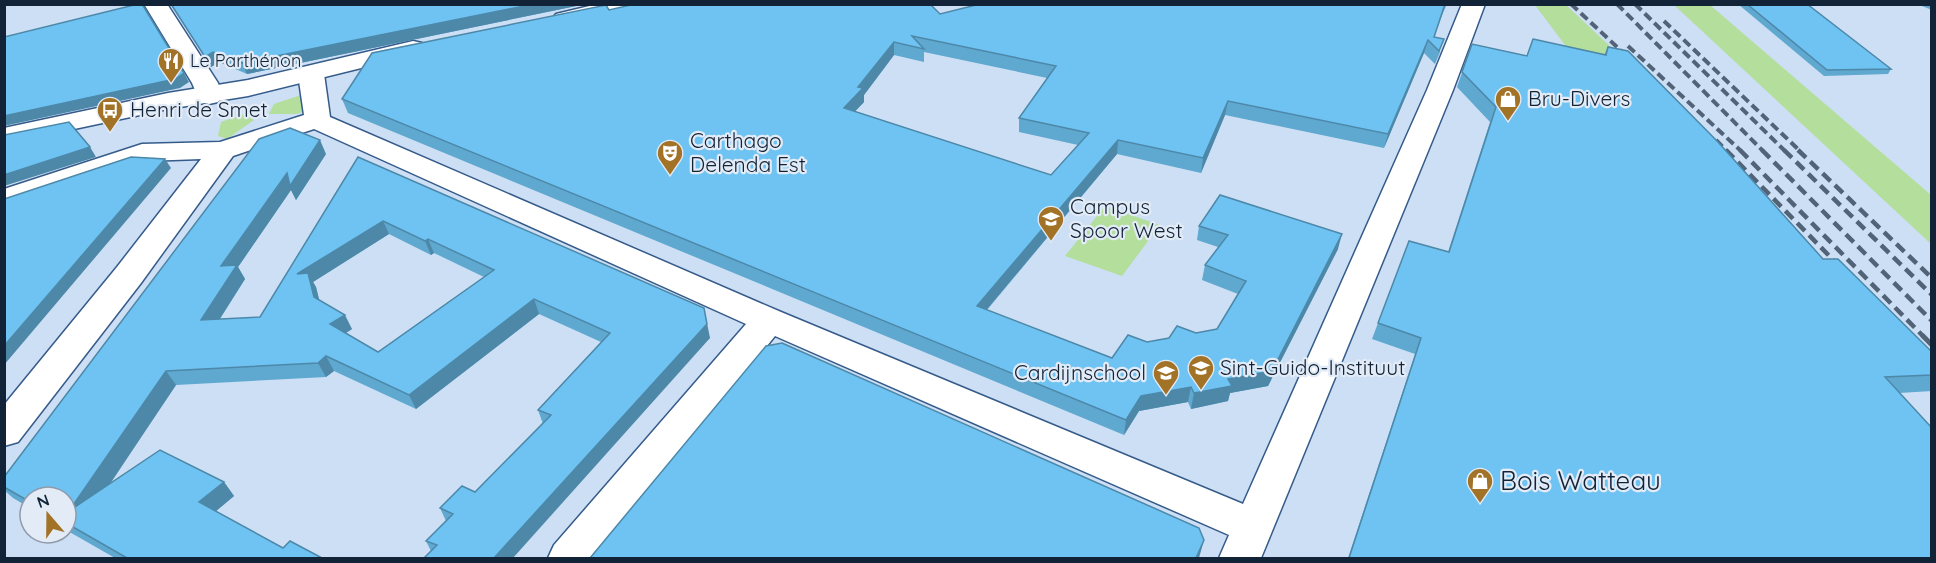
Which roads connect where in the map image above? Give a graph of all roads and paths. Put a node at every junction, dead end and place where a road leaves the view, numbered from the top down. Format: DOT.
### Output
graph roads {
  1 [pos="155,4"];
  2 [pos="632,4"];
  3 [pos="1474,4"];
  4 [pos="543,24"];
  5 [pos="436,48"];
  6 [pos="311,74"];
  7 [pos="209,96"];
  8 [pos="315,120"];
  9 [pos="4,136"];
  10 [pos="4,145"];
  11 [pos="223,150"];
  12 [pos="4,199"];
  13 [pos="769,320"];
  14 [pos="4,432"];
  15 [pos="1246,542"];
  16 [pos="570,558"];
  1 -- 7 [label="street"];
  2 -- 4 [label="street"];
  3 -- 15 [label="street"];
  5 -- 6 [label="street"];
  6 -- 7 [label="street"];
  6 -- 8 [label="street"];
  7 -- 9 [label="street"];
  7 -- 10 [label="street"];
  8 -- 11 [label="street"];
  8 -- 13 [label="street"];
  11 -- 12 [label="street"];
  11 -- 14 [label="street"];
  13 -- 15 [label="street"];
  13 -- 16 [label="street"];
}
